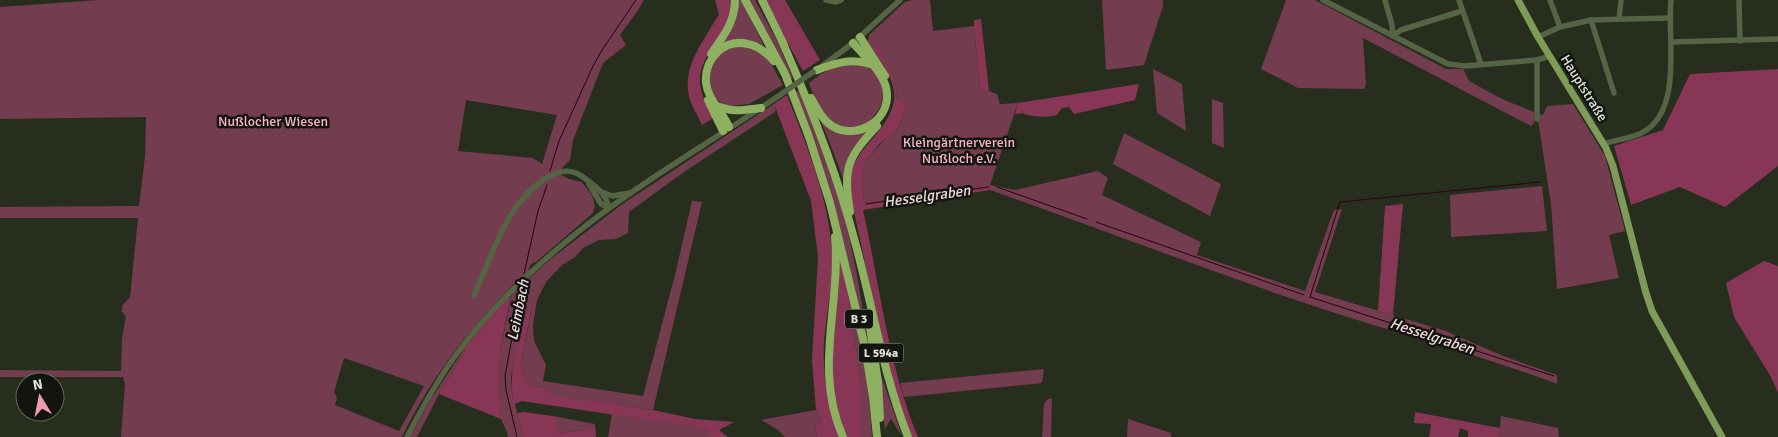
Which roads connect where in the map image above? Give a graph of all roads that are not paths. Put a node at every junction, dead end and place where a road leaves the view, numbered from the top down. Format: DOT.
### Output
graph roads {
  1 [pos="735,0"];
  2 [pos="745,0"];
  3 [pos="762,0"];
  4 [pos="826,0"];
  5 [pos="841,0"];
  6 [pos="900,0"];
  7 [pos="1323,0"];
  8 [pos="1385,0"];
  9 [pos="1459,0"];
  10 [pos="1518,0"];
  11 [pos="1550,0"];
  12 [pos="1620,0"];
  13 [pos="1671,0"];
  14 [pos="1739,0"];
  15 [pos="1462,11"];
  16 [pos="1669,18"];
  17 [pos="1618,19"];
  18 [pos="1591,20"];
  19 [pos="1560,27"];
  20 [pos="1392,36"];
  21 [pos="860,37"];
  22 [pos="1538,37"];
  23 [pos="1778,39"];
  24 [pos="1740,41"];
  25 [pos="782,42"];
  26 [pos="1671,42"];
  27 [pos="853,43"];
  28 [pos="1550,56"];
  29 [pos="1537,60"];
  30 [pos="1481,64"];
  31 [pos="872,65"];
  32 [pos="815,71"];
  33 [pos="785,74"];
  34 [pos="1614,93"];
  35 [pos="717,106"];
  36 [pos="761,108"];
  37 [pos="1536,119"];
  38 [pos="726,129"];
  39 [pos="1604,144"];
  40 [pos="584,178"];
  41 [pos="599,190"];
  42 [pos="631,192"];
  43 [pos="830,203"];
  44 [pos="600,204"];
  45 [pos="609,208"];
  46 [pos="595,219"];
  47 [pos="855,241"];
  48 [pos="861,267"];
  49 [pos="474,294"];
  50 [pos="406,437"];
  51 [pos="843,437"];
  52 [pos="878,437"];
  53 [pos="908,437"];
  54 [pos="1722,437"];
  1 -- 38 [label="highway"];
  2 -- 33 [label="highway, B 3"];
  3 -- 25 [label="highway, B 3"];
  4 -- 5 [label="street"];
  6 -- 21 [label="street"];
  7 -- 20 [label="street"];
  8 -- 20 [label="street"];
  9 -- 15 [label="street"];
  10 -- 22 [label="main road, Hauptstraße"];
  11 -- 19 [label="street"];
  12 -- 17 [label="street"];
  13 -- 16 [label="street"];
  14 -- 24 [label="street"];
  15 -- 20 [label="street"];
  15 -- 30 [label="street"];
  16 -- 17 [label="street"];
  16 -- 26 [label="street"];
  17 -- 18 [label="street"];
  18 -- 19 [label="street"];
  18 -- 34 [label="street"];
  19 -- 22 [label="street"];
  20 -- 30 [label="street"];
  21 -- 27 [label="street"];
  21 -- 47 [label="highway"];
  22 -- 28 [label="main road, Hauptstraße"];
  23 -- 24 [label="street"];
  24 -- 26 [label="street"];
  25 -- 31 [label="highway"];
  25 -- 47 [label="highway, B 3"];
  26 -- 39 [label="street"];
  27 -- 31 [label="highway"];
  27 -- 32 [label="street"];
  28 -- 29 [label="street"];
  28 -- 39 [label="main road, Hauptstraße"];
  29 -- 30 [label="street"];
  29 -- 37 [label="street"];
  31 -- 32 [label="highway"];
  32 -- 36 [label="street, bridge"];
  33 -- 35 [label="highway"];
  33 -- 43 [label="highway, B 3"];
  35 -- 36 [label="highway"];
  35 -- 38 [label="highway"];
  36 -- 38 [label="street"];
  38 -- 42 [label="street"];
  39 -- 54 [label="main road, Hauptstraße"];
  40 -- 41 [label="street"];
  40 -- 44 [label="street"];
  40 -- 49 [label="street"];
  41 -- 42 [label="street"];
  41 -- 45 [label="street"];
  42 -- 45 [label="street"];
  43 -- 51 [label="highway"];
  43 -- 52 [label="highway, B 3"];
  44 -- 45 [label="street"];
  44 -- 46 [label="street"];
  45 -- 46 [label="street"];
  46 -- 50 [label="street"];
  47 -- 48 [label="highway, B 3"];
  48 -- 52 [label="highway, B 3"];
  48 -- 53 [label="highway, L 594a"];
}
